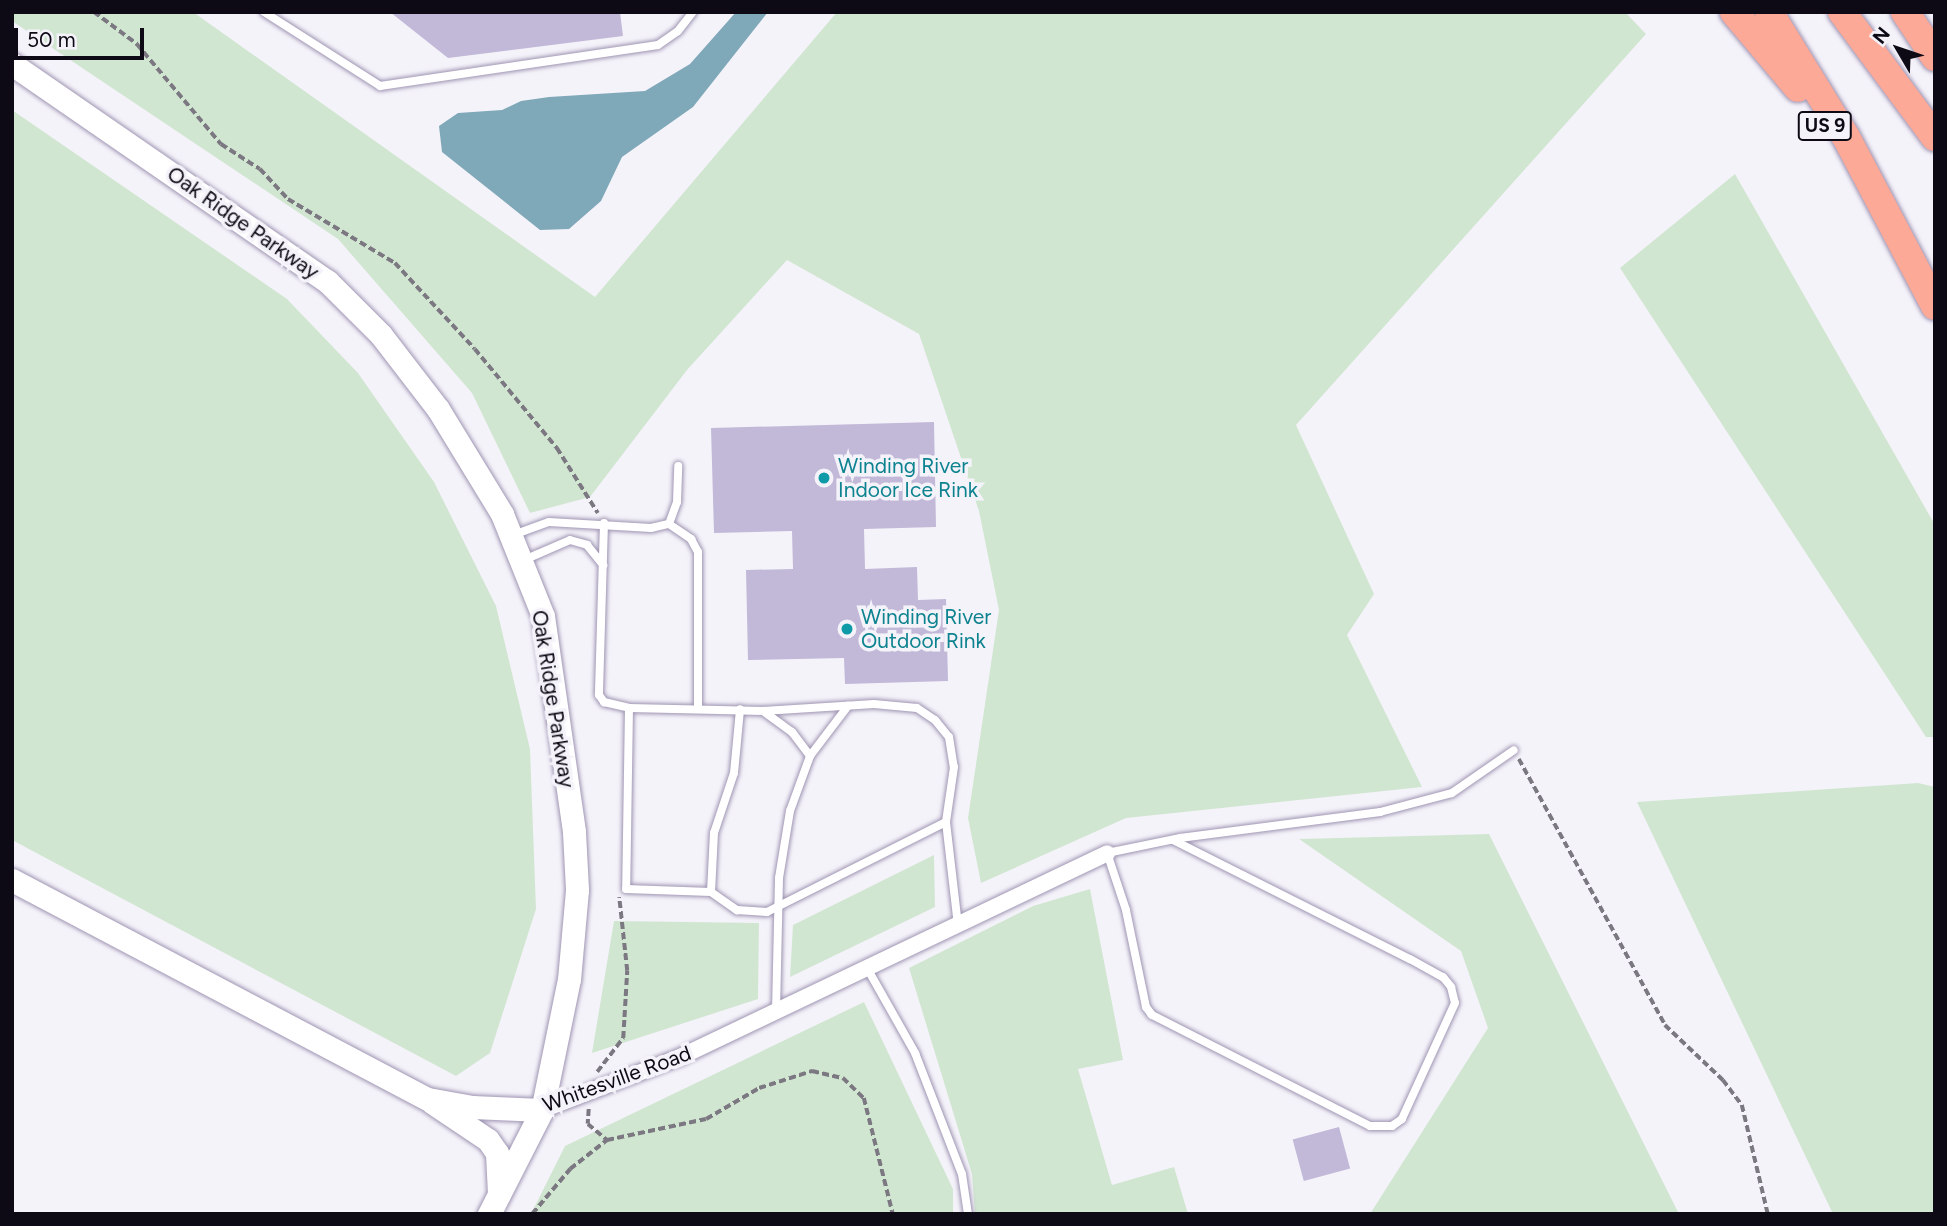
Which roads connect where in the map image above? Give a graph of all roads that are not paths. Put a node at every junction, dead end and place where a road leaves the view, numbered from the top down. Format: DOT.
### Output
graph roads {
  1 [pos="264,12"];
  2 [pos="693,12"];
  3 [pos="1734,12"];
  4 [pos="1769,12"];
  5 [pos="1842,12"];
  6 [pos="1905,12"];
  7 [pos="1935,57"];
  8 [pos="12,64"];
  9 [pos="1935,137"];
  10 [pos="1907,247"];
  11 [pos="1935,306"];
  12 [pos="678,466"];
  13 [pos="604,523"];
  14 [pos="668,524"];
  15 [pos="511,536"];
  16 [pos="521,561"];
  17 [pos="603,565"];
  18 [pos="848,706"];
  19 [pos="629,708"];
  20 [pos="698,708"];
  21 [pos="740,709"];
  22 [pos="763,711"];
  23 [pos="1514,750"];
  24 [pos="810,756"];
  25 [pos="946,822"];
  26 [pos="1173,840"];
  27 [pos="1107,853"];
  28 [pos="12,880"];
  29 [pos="711,892"];
  30 [pos="778,904"];
  31 [pos="958,925"];
  32 [pos="867,968"];
  33 [pos="776,1012"];
  34 [pos="428,1099"];
  35 [pos="542,1110"];
  36 [pos="494,1204"];
  37 [pos="968,1214"];
  1 -- 2 [label="lane"];
  3 -- 10 [label="highway, US 9"];
  4 -- 10 [label="highway"];
  5 -- 9 [label="highway"];
  6 -- 7 [label="highway"];
  8 -- 15 [label="street, Oak Ridge Parkway"];
  10 -- 11 [label="highway"];
  12 -- 14 [label="lane"];
  13 -- 14 [label="lane"];
  13 -- 15 [label="lane"];
  13 -- 17 [label="lane"];
  14 -- 20 [label="lane"];
  15 -- 16 [label="street, Oak Ridge Parkway"];
  16 -- 17 [label="lane"];
  16 -- 35 [label="street, Oak Ridge Parkway"];
  17 -- 19 [label="lane"];
  18 -- 22 [label="lane"];
  18 -- 24 [label="lane"];
  18 -- 25 [label="lane"];
  19 -- 20 [label="lane"];
  19 -- 29 [label="lane"];
  20 -- 21 [label="lane"];
  21 -- 22 [label="lane"];
  21 -- 29 [label="lane"];
  22 -- 24 [label="lane"];
  23 -- 26 [label="lane"];
  24 -- 30 [label="lane"];
  25 -- 30 [label="lane"];
  25 -- 31 [label="lane"];
  26 -- 27 [label="lane"];
  26 -- 27 [label="lane"];
  27 -- 31 [label="street, Whitesville Road"];
  28 -- 34 [label="street, Whitesville Road"];
  29 -- 30 [label="lane"];
  30 -- 33 [label="lane"];
  31 -- 32 [label="street, Whitesville Road"];
  32 -- 33 [label="street, Whitesville Road"];
  32 -- 37 [label="lane"];
  33 -- 35 [label="street, Whitesville Road"];
  34 -- 35 [label="street, Whitesville Road"];
  34 -- 36 [label="street"];
  35 -- 36 [label="street, Oak Ridge Parkway"];
}
